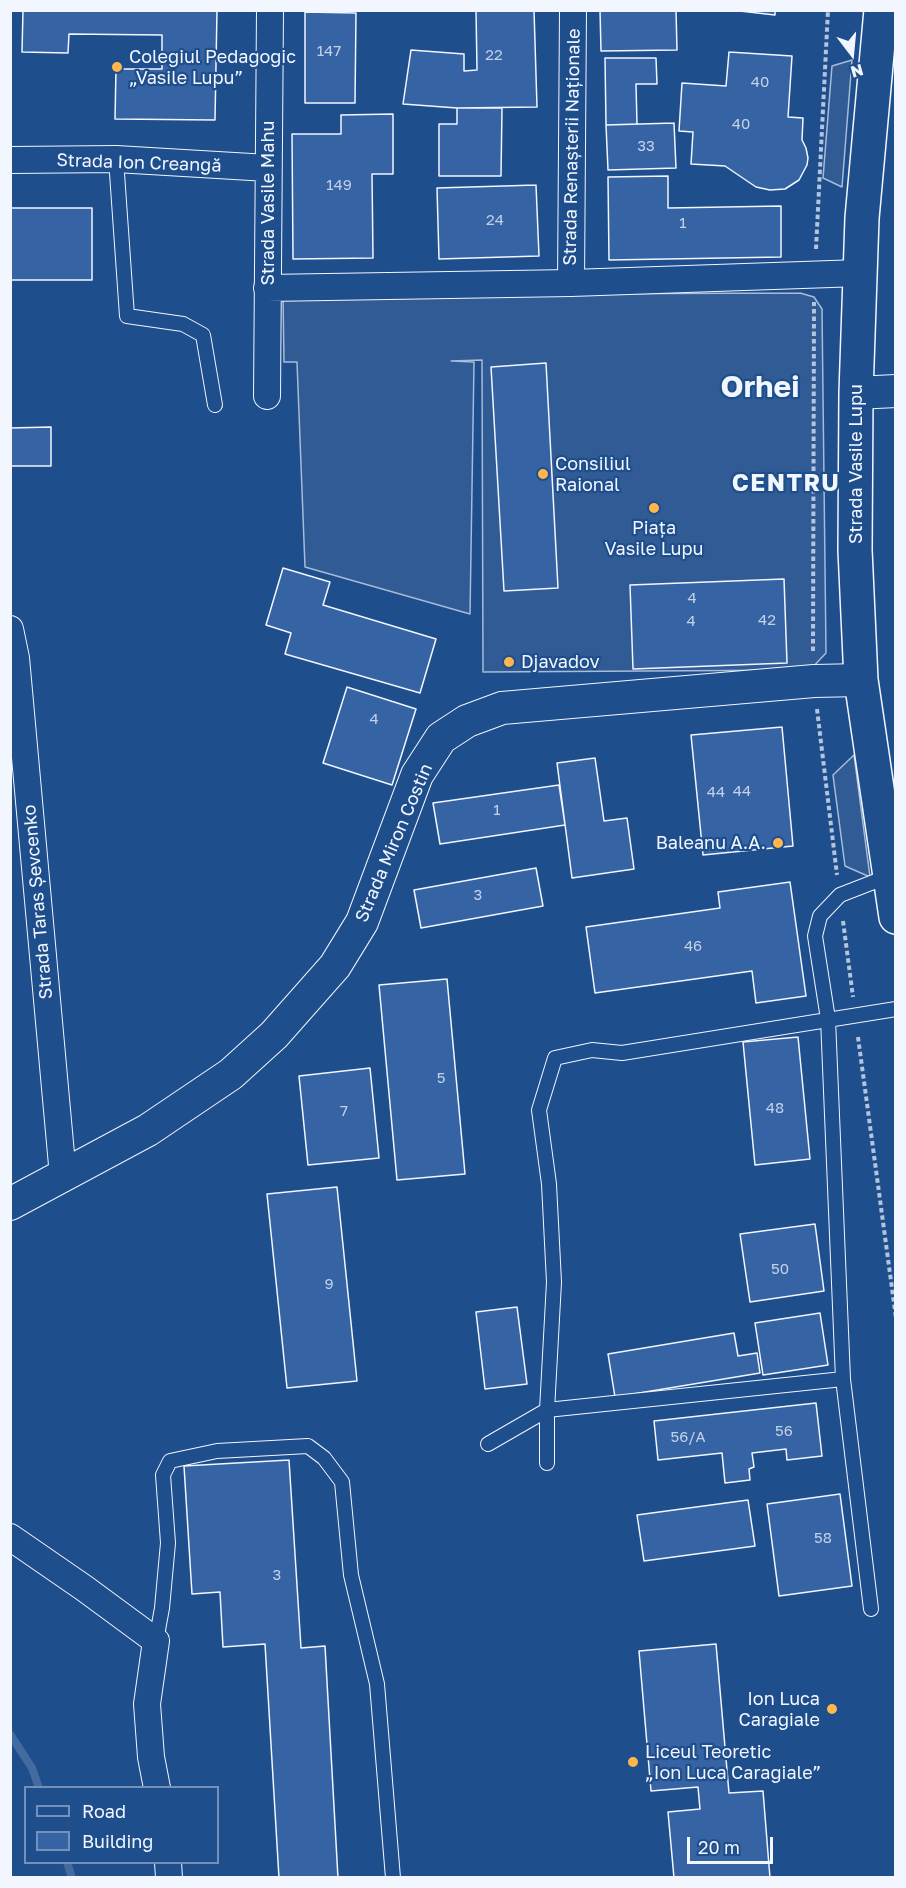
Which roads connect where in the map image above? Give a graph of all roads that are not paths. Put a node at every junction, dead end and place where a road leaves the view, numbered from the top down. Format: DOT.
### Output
graph roads {
  1 [pos="270,10"];
  2 [pos="573,10"];
  3 [pos="881,10"];
  4 [pos="116,159"];
  5 [pos="10,160"];
  6 [pos="268,168"];
  7 [pos="860,273"];
  8 [pos="571,283"];
  9 [pos="267,288"];
  10 [pos="896,391"];
  11 [pos="856,393"];
  12 [pos="267,396"];
  13 [pos="215,405"];
  14 [pos="10,629"];
  15 [pos="861,680"];
  16 [pos="890,876"];
  17 [pos="896,917"];
  18 [pos="896,1009"];
  19 [pos="828,1019"];
  20 [pos="63,1176"];
  21 [pos="10,1204"];
  22 [pos="843,1379"];
  23 [pos="547,1410"];
  24 [pos="488,1444"];
  25 [pos="547,1462"];
  26 [pos="10,1537"];
  27 [pos="871,1609"];
  28 [pos="156,1641"];
  29 [pos="157,1786"];
  30 [pos="393,1878"];
  1 -- 6 [label="street, Strada Vasile Mahu"];
  2 -- 8 [label="street, Strada Renașterii Naționale"];
  3 -- 7 [label="main road, Strada Vasile Lupu"];
  4 -- 5 [label="street, Strada Ion Creangă"];
  4 -- 6 [label="street, Strada Ion Creangă"];
  4 -- 13 [label="lane"];
  6 -- 9 [label="street, Strada Vasile Mahu"];
  7 -- 8 [label="street"];
  7 -- 11 [label="main road, Strada Vasile Lupu"];
  8 -- 9 [label="street"];
  9 -- 12 [label="street, Strada Vasile Mahu"];
  10 -- 11 [label="street"];
  11 -- 15 [label="main road, Strada Vasile Lupu"];
  14 -- 20 [label="street, Strada Taras Șevcenko"];
  15 -- 16 [label="main road, Strada Vasile Lupu"];
  15 -- 20 [label="street, Strada Miron Costin"];
  16 -- 17 [label="main road, Strada Vasile Lupu"];
  16 -- 19 [label="lane"];
  18 -- 19 [label="lane"];
  19 -- 22 [label="lane"];
  19 -- 23 [label="lane"];
  20 -- 21 [label="street, Strada Miron Costin"];
  22 -- 23 [label="lane"];
  22 -- 27 [label="lane"];
  23 -- 24 [label="lane"];
  23 -- 25 [label="lane"];
  26 -- 28 [label="street"];
  28 -- 29 [label="street"];
  28 -- 30 [label="lane"];
}
